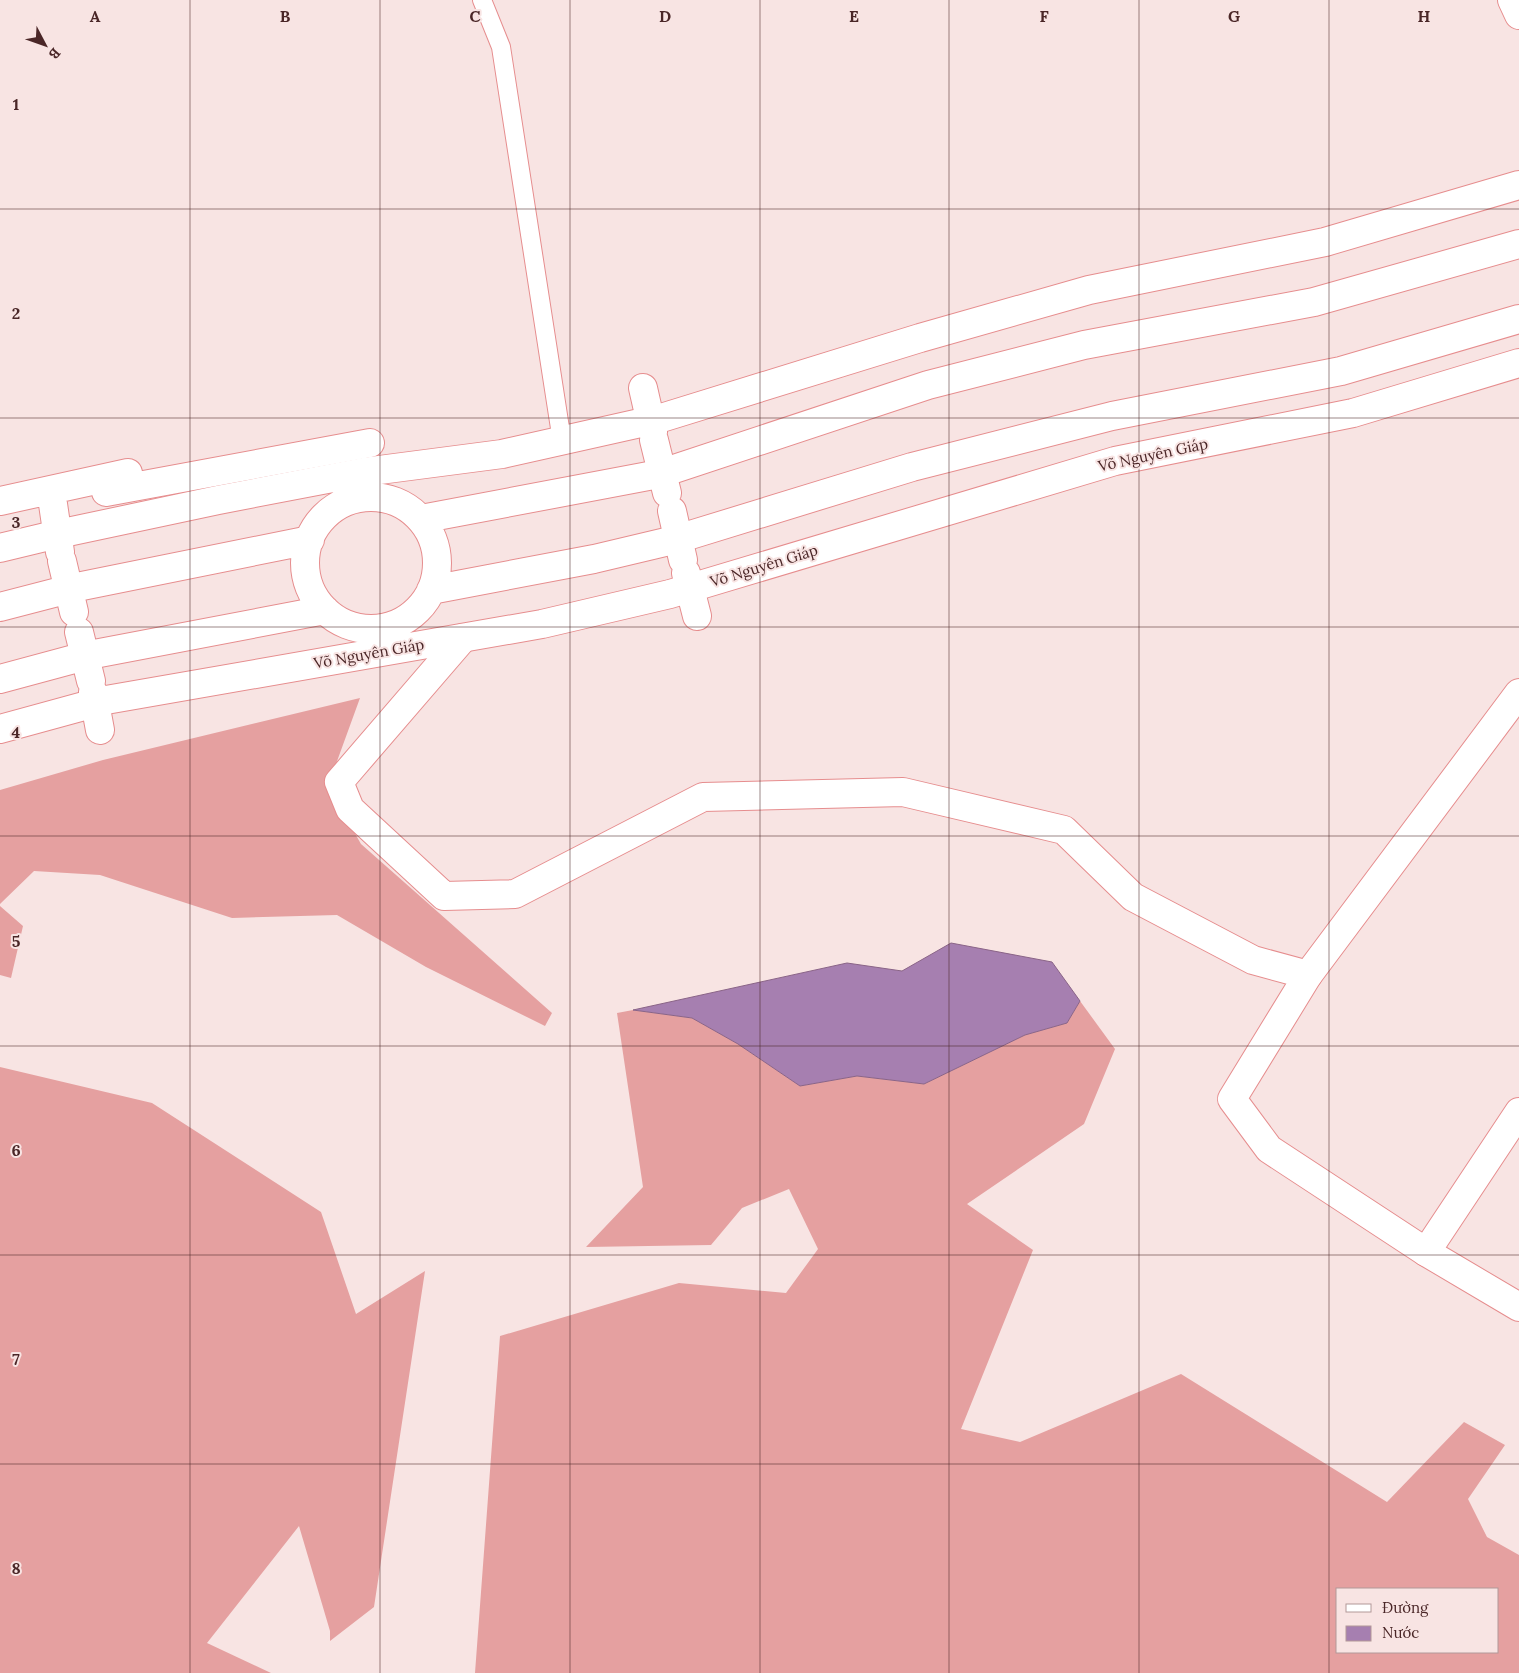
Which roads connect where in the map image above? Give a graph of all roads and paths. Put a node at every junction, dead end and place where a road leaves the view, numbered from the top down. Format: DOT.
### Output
graph roads {
  1 [pos="482,0"];
  2 [pos="1512,0"];
  3 [pos="1519,15"];
  4 [pos="1519,185"];
  5 [pos="1519,244"];
  6 [pos="1519,319"];
  7 [pos="1519,364"];
  8 [pos="643,388"];
  9 [pos="653,431"];
  10 [pos="562,441"];
  11 [pos="370,443"];
  12 [pos="160,483"];
  13 [pos="366,485"];
  14 [pos="106,492"];
  15 [pos="667,492"];
  16 [pos="218,500"];
  17 [pos="0,501"];
  18 [pos="53,504"];
  19 [pos="420,519"];
  20 [pos="310,540"];
  21 [pos="0,548"];
  22 [pos="60,549"];
  23 [pos="685,565"];
  24 [pos="431,590"];
  25 [pos="0,607"];
  26 [pos="325,610"];
  27 [pos="698,616"];
  28 [pos="463,638"];
  29 [pos="383,640"];
  30 [pos="83,652"];
  31 [pos="0,679"];
  32 [pos="1519,693"];
  33 [pos="0,730"];
  34 [pos="100,730"];
  35 [pos="1308,975"];
  36 [pos="1519,1112"];
  37 [pos="1426,1252"];
  38 [pos="1519,1307"];
  1 -- 10 [label="lane"];
  2 -- 3 [label="main road"];
  4 -- 9 [label="main road, Võ Nguyên Giáp"];
  5 -- 15 [label="main road"];
  6 -- 23 [label="main road, Võ Nguyên Giáp"];
  7 -- 23 [label="main road, Võ Nguyên Giáp"];
  8 -- 9 [label="main road"];
  9 -- 10 [label="main road, Võ Nguyên Giáp"];
  9 -- 15 [label="main road"];
  10 -- 13 [label="main road, Võ Nguyên Giáp"];
  11 -- 12 [label="main road"];
  12 -- 14 [label="main road"];
  12 -- 16 [label="main road"];
  12 -- 17 [label="main road"];
  13 -- 16 [label="main road, Võ Nguyên Giáp"];
  13 -- 19 [label="main road, Võ Nguyên Giáp"];
  13 -- 20 [label="main road, Võ Nguyên Giáp"];
  15 -- 19 [label="main road"];
  15 -- 23 [label="main road"];
  16 -- 22 [label="main road, Võ Nguyên Giáp"];
  18 -- 22 [label="main road"];
  19 -- 24 [label="main road, Võ Nguyên Giáp"];
  20 -- 26 [label="main road, Võ Nguyên Giáp"];
  20 -- 30 [label="main road, Võ Nguyên Giáp"];
  21 -- 22 [label="main road, Võ Nguyên Giáp"];
  22 -- 30 [label="main road"];
  23 -- 24 [label="main road, Võ Nguyên Giáp"];
  23 -- 27 [label="main road"];
  23 -- 28 [label="main road, Võ Nguyên Giáp"];
  24 -- 29 [label="main road, Võ Nguyên Giáp"];
  25 -- 30 [label="main road, Võ Nguyên Giáp"];
  26 -- 29 [label="main road, Võ Nguyên Giáp"];
  26 -- 30 [label="main road, Võ Nguyên Giáp"];
  28 -- 29 [label="main road, Võ Nguyên Giáp"];
  28 -- 35 [label="main road"];
  29 -- 30 [label="main road, Võ Nguyên Giáp"];
  30 -- 31 [label="main road, Võ Nguyên Giáp"];
  30 -- 33 [label="main road, Võ Nguyên Giáp"];
  30 -- 34 [label="main road"];
  32 -- 35 [label="main road"];
  35 -- 37 [label="main road"];
  36 -- 37 [label="main road"];
  37 -- 38 [label="main road"];
}
